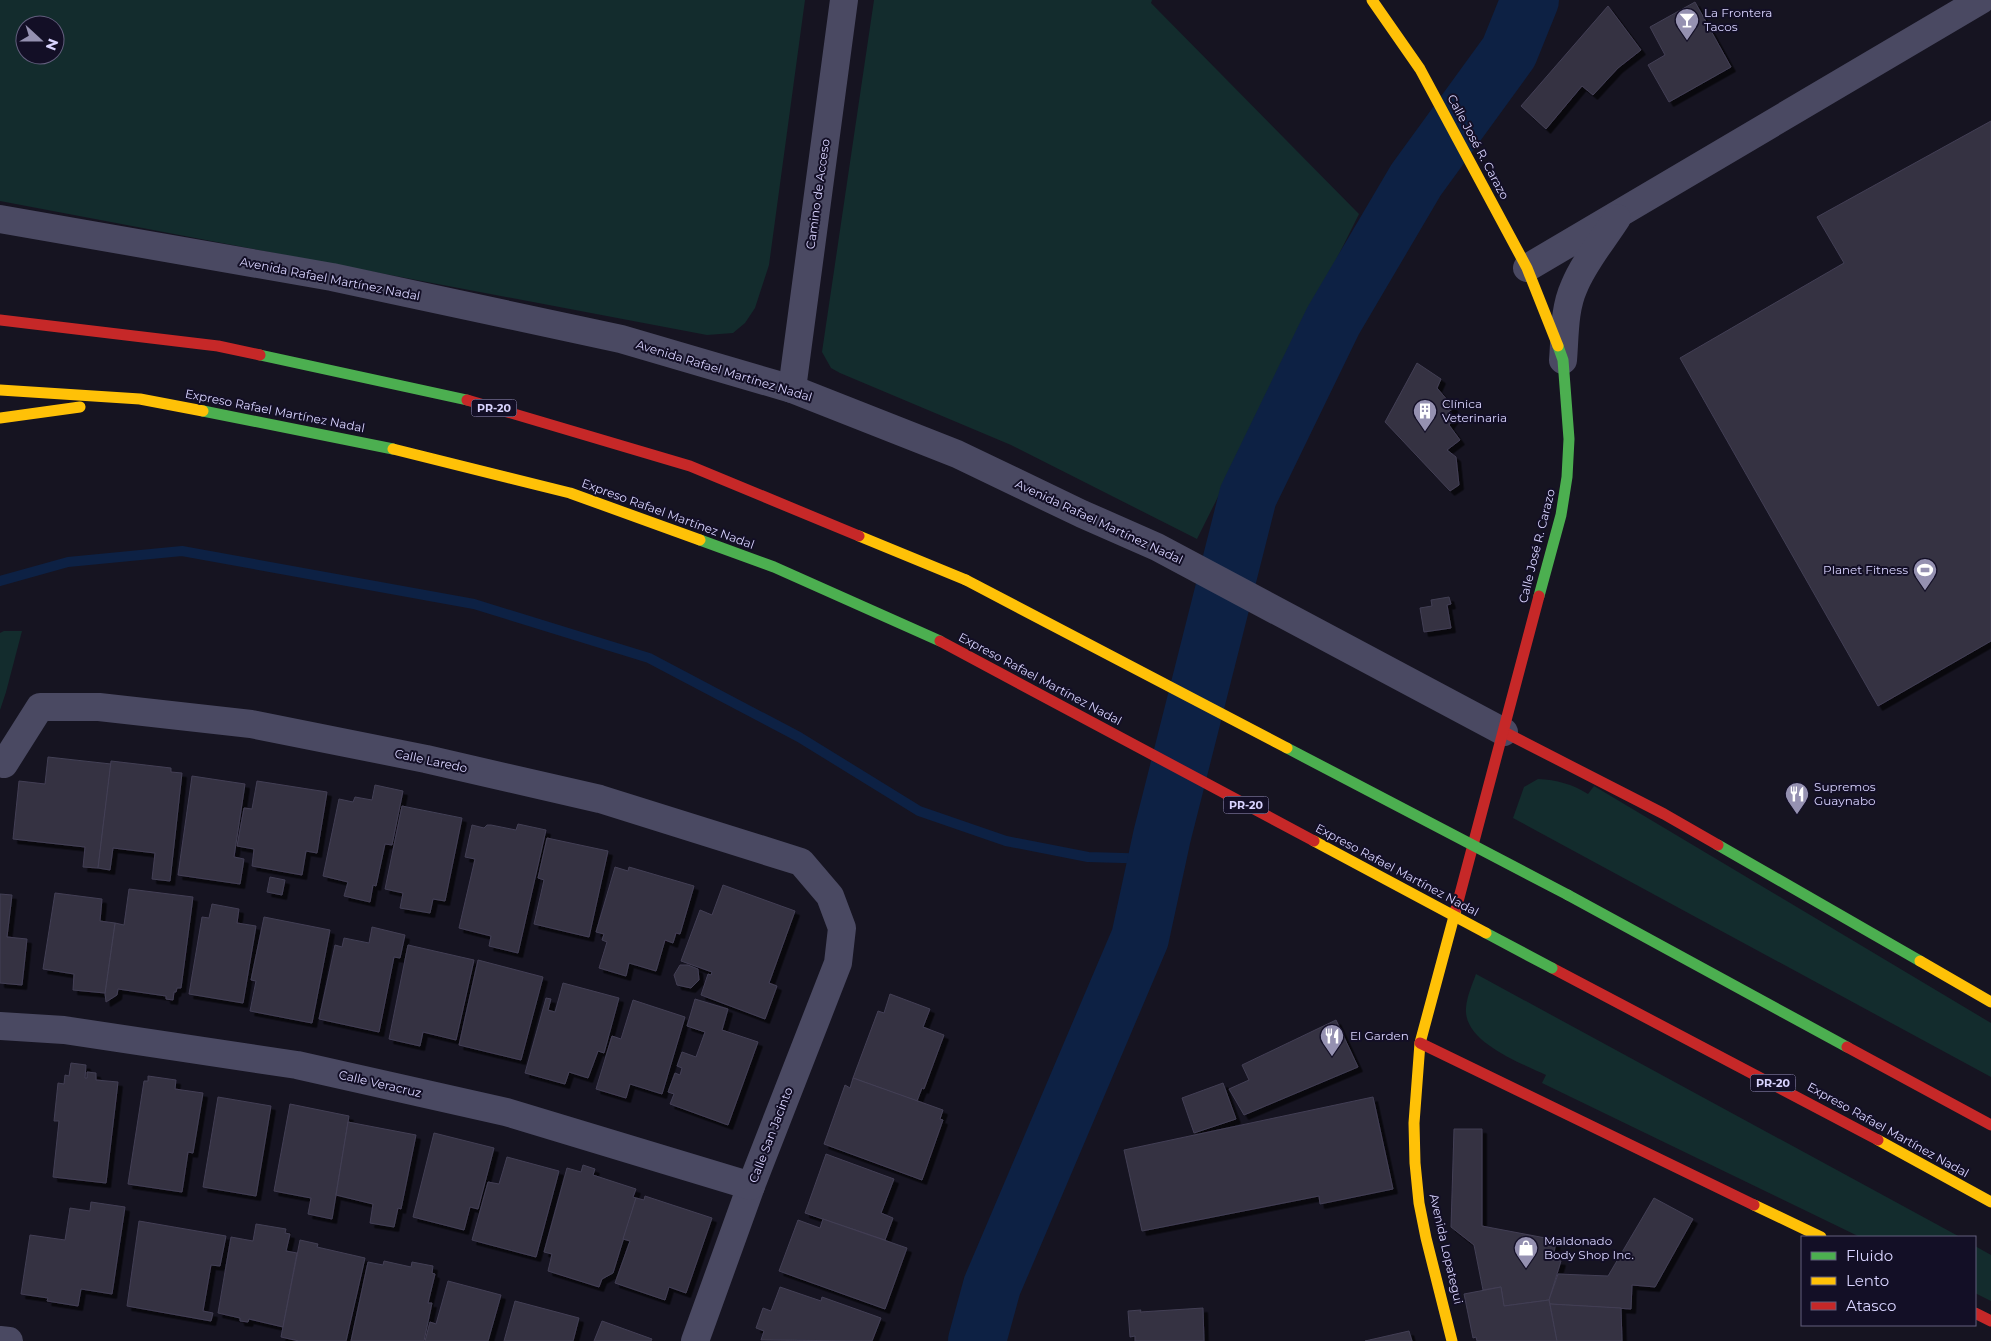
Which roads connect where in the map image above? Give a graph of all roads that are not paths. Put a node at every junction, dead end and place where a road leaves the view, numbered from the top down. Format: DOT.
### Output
graph roads {
  1 [pos="844,0"];
  2 [pos="1372,0"];
  3 [pos="1982,0"];
  4 [pos="1621,212"];
  5 [pos="0,219"];
  6 [pos="1526,268"];
  7 [pos="0,320"];
  8 [pos="1563,360"];
  9 [pos="792,389"];
  10 [pos="0,390"];
  11 [pos="140,399"];
  12 [pos="0,418"];
  13 [pos="1504,732"];
  14 [pos="4,764"];
  15 [pos="842,928"];
  16 [pos="1991,1002"];
  17 [pos="0,1026"];
  18 [pos="1420,1043"];
  19 [pos="1991,1125"];
  20 [pos="751,1186"];
  21 [pos="1991,1202"];
  22 [pos="1819,1236"];
  23 [pos="1976,1314"];
  24 [pos="1991,1321"];
  25 [pos="0,1340"];
  26 [pos="9,1341"];
  27 [pos="695,1341"];
  28 [pos="1452,1341"];
  1 -- 9 [label="street, Camino de Acceso"];
  2 -- 6 [label="main road, Calle José R. Carazo"];
  3 -- 4 [label="street"];
  4 -- 6 [label="street"];
  4 -- 8 [label="street"];
  5 -- 9 [label="street, Avenida Rafael Martínez Nadal"];
  6 -- 8 [label="main road, Calle José R. Carazo"];
  7 -- 19 [label="main road, PR-20, bridge"];
  8 -- 13 [label="main road, Calle José R. Carazo"];
  9 -- 13 [label="street, Avenida Rafael Martínez Nadal"];
  10 -- 11 [label="main road, Expreso Rafael Martínez Nadal / PR-20"];
  11 -- 12 [label="main road"];
  11 -- 21 [label="main road, Expreso Rafael Martínez Nadal / PR-20, bridge"];
  13 -- 16 [label="main road"];
  13 -- 18 [label="main road, Calle José R. Carazo"];
  14 -- 15 [label="street, Calle Laredo"];
  15 -- 20 [label="street, Calle San Jacinto"];
  17 -- 20 [label="street, Calle Veracruz"];
  18 -- 22 [label="main road"];
  18 -- 28 [label="main road, Avenida Lopategui"];
  20 -- 27 [label="street, Calle San Jacinto"];
  23 -- 24 [label="main road"];
  25 -- 26 [label="street"];
}
